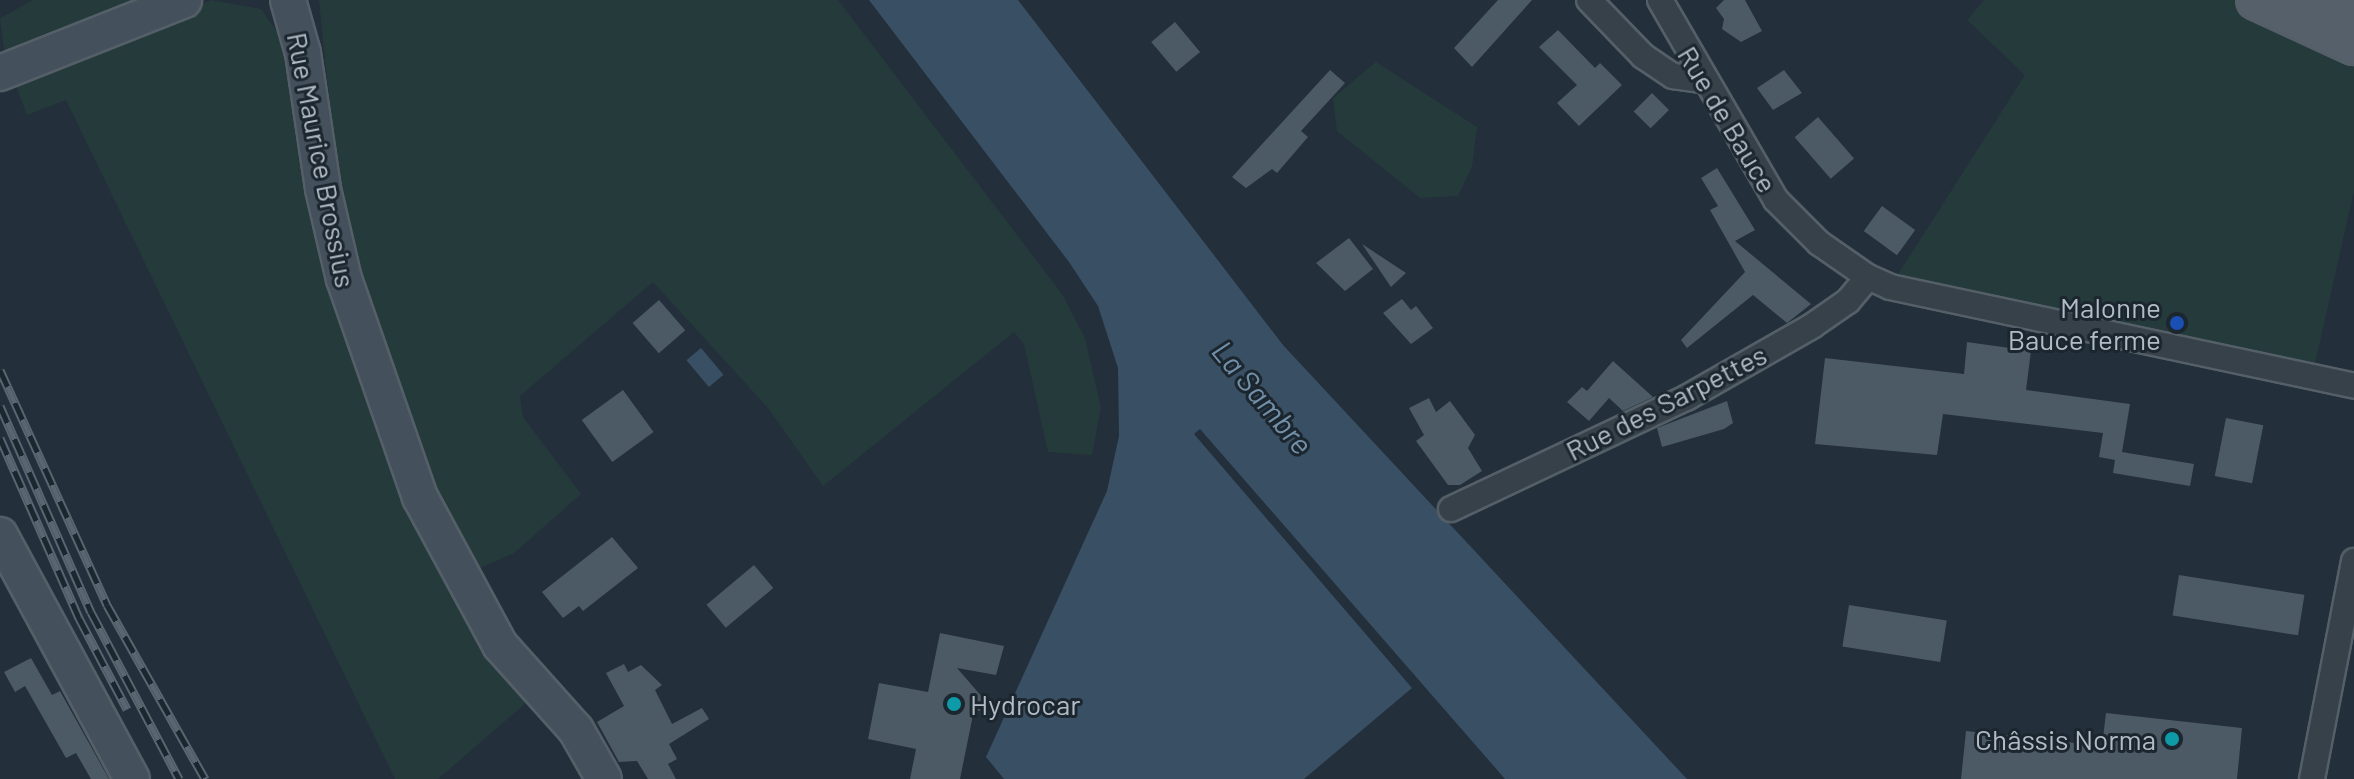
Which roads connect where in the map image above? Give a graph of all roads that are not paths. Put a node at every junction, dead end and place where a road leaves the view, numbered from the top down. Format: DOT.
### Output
graph roads {
  1 [pos="184,0"];
  2 [pos="288,0"];
  3 [pos="1589,0"];
  4 [pos="1660,0"];
  5 [pos="2256,0"];
  6 [pos="2325,0"];
  7 [pos="2354,13"];
  8 [pos="2354,45"];
  9 [pos="6,70"];
  10 [pos="1702,80"];
  11 [pos="1868,277"];
  12 [pos="2354,386"];
  13 [pos="1451,509"];
  14 [pos="0,535"];
  15 [pos="2354,561"];
  16 [pos="132,779"];
  17 [pos="604,779"];
  18 [pos="2312,779"];
  1 -- 9 [label="street"];
  2 -- 17 [label="street, Rue Maurice Brossius"];
  3 -- 10 [label="street"];
  4 -- 10 [label="street, Rue de Bauce"];
  5 -- 8 [label="main road"];
  6 -- 7 [label="main road"];
  10 -- 11 [label="street, Rue de Bauce"];
  11 -- 12 [label="street, Rue de Bauce"];
  11 -- 13 [label="street, Rue des Sarpettes"];
  14 -- 16 [label="street"];
  15 -- 18 [label="street"];
}
